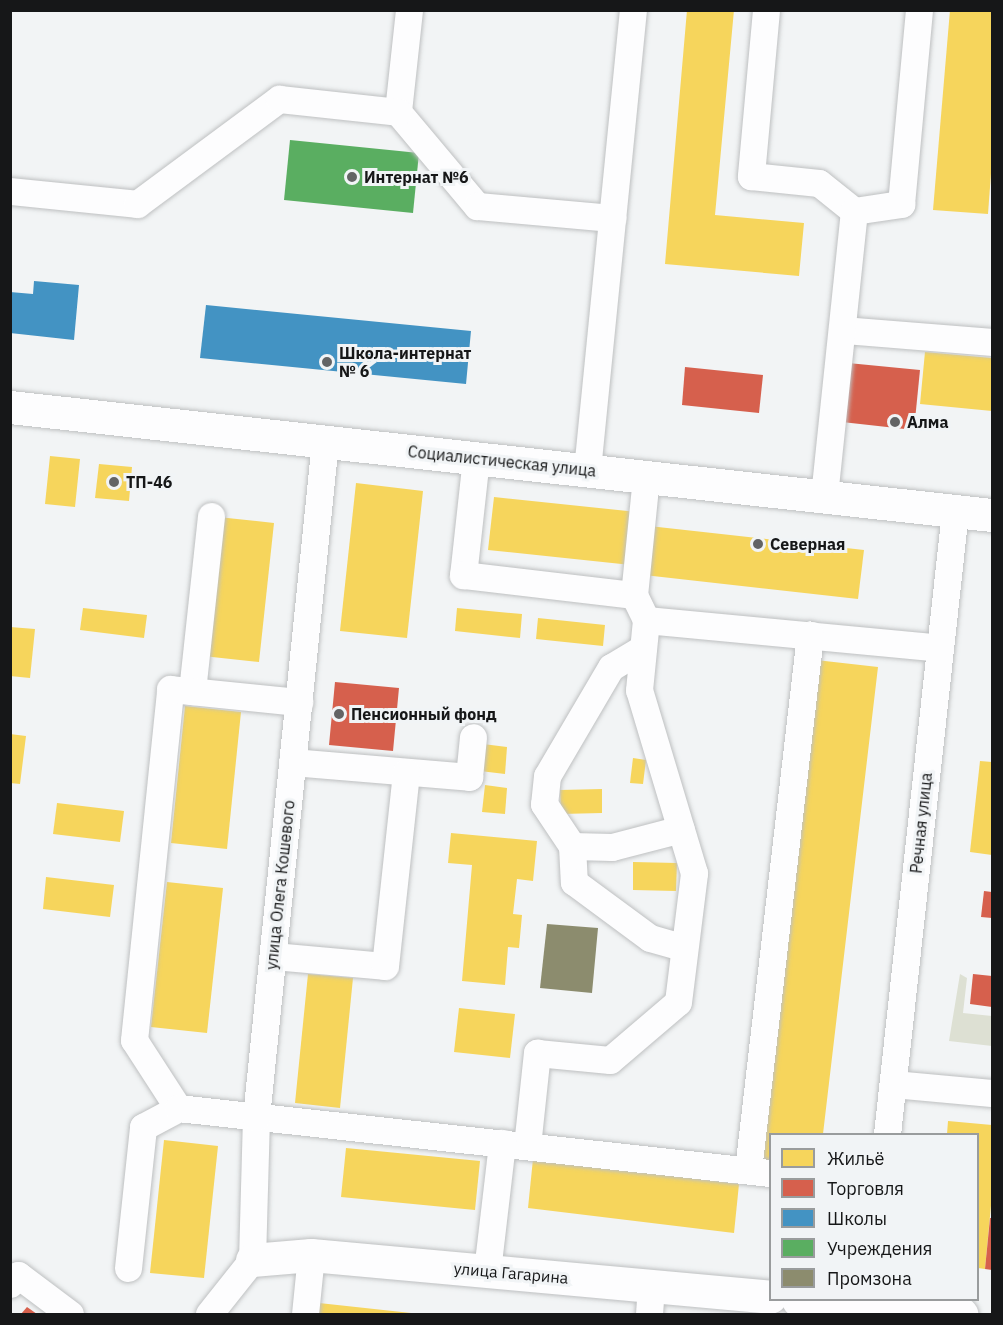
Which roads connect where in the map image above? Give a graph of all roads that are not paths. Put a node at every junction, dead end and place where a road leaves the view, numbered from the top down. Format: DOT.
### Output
graph roads {
  1 [pos="409,10"];
  2 [pos="633,10"];
  3 [pos="766,10"];
  4 [pos="919,10"];
  5 [pos="398,112"];
  6 [pos="10,191"];
  7 [pos="854,211"];
  8 [pos="612,218"];
  9 [pos="843,330"];
  10 [pos="993,342"];
  11 [pos="10,407"];
  12 [pos="325,441"];
  13 [pos="476,458"];
  14 [pos="586,470"];
  15 [pos="646,477"];
  16 [pos="824,496"];
  17 [pos="955,511"];
  18 [pos="993,515"];
  19 [pos="211,516"];
  20 [pos="634,595"];
  21 [pos="646,620"];
  22 [pos="810,635"];
  23 [pos="643,648"];
  24 [pos="940,648"];
  25 [pos="192,691"];
  26 [pos="298,702"];
  27 [pos="473,737"];
  28 [pos="292,762"];
  29 [pos="406,772"];
  30 [pos="681,829"];
  31 [pos="572,846"];
  32 [pos="684,948"];
  33 [pos="273,956"];
  34 [pos="893,1084"];
  35 [pos="993,1093"];
  36 [pos="178,1108"];
  37 [pos="256,1117"];
  38 [pos="887,1133"];
  39 [pos="514,1144"];
  40 [pos="759,1172"];
  41 [pos="311,1255"];
  42 [pos="252,1260"];
  43 [pos="128,1268"];
  44 [pos="487,1271"];
  45 [pos="10,1284"];
  46 [pos="769,1297"];
  47 [pos="650,1300"];
  48 [pos="817,1301"];
  49 [pos="874,1307"];
  50 [pos="70,1314"];
  51 [pos="208,1314"];
  52 [pos="305,1314"];
  53 [pos="961,1314"];
  1 -- 5 [label="street"];
  2 -- 8 [label="street"];
  3 -- 7 [label="street"];
  4 -- 7 [label="street"];
  5 -- 6 [label="street"];
  5 -- 8 [label="street"];
  7 -- 9 [label="street"];
  8 -- 14 [label="street"];
  9 -- 10 [label="street"];
  9 -- 16 [label="street"];
  11 -- 12 [label="main road, Социалистическая улица"];
  12 -- 13 [label="main road, Социалистическая улица"];
  12 -- 26 [label="street, улица Олега Кошевого"];
  13 -- 14 [label="main road, Социалистическая улица"];
  13 -- 20 [label="street"];
  14 -- 15 [label="main road, Социалистическая улица"];
  15 -- 16 [label="main road, Социалистическая улица"];
  15 -- 20 [label="street"];
  16 -- 17 [label="main road, Социалистическая улица"];
  17 -- 18 [label="main road, Социалистическая улица"];
  17 -- 24 [label="street, Речная улица"];
  19 -- 25 [label="street"];
  20 -- 21 [label="street"];
  21 -- 22 [label="street"];
  21 -- 23 [label="street"];
  22 -- 24 [label="street"];
  22 -- 40 [label="street"];
  23 -- 30 [label="street"];
  23 -- 31 [label="street"];
  24 -- 34 [label="street, Речная улица"];
  25 -- 26 [label="street"];
  25 -- 36 [label="street"];
  26 -- 28 [label="street, улица Олега Кошевого"];
  27 -- 29 [label="street"];
  28 -- 29 [label="street"];
  28 -- 33 [label="street, улица Олега Кошевого"];
  29 -- 33 [label="street"];
  30 -- 31 [label="street"];
  30 -- 32 [label="street"];
  31 -- 32 [label="street"];
  32 -- 39 [label="street"];
  33 -- 37 [label="street, улица Олега Кошевого"];
  34 -- 35 [label="street"];
  34 -- 38 [label="street, Речная улица"];
  36 -- 37 [label="street"];
  36 -- 43 [label="street"];
  37 -- 39 [label="street"];
  37 -- 42 [label="street, улица Олега Кошевого"];
  39 -- 40 [label="street"];
  39 -- 44 [label="street"];
  41 -- 42 [label="main road, улица Гагарина"];
  41 -- 44 [label="main road, улица Гагарина"];
  41 -- 52 [label="street"];
  42 -- 51 [label="street"];
  44 -- 47 [label="main road, улица Гагарина"];
  45 -- 50 [label="street"];
  46 -- 47 [label="main road, улица Гагарина"];
  48 -- 49 [label="main road"];
  49 -- 53 [label="main road"];
}
